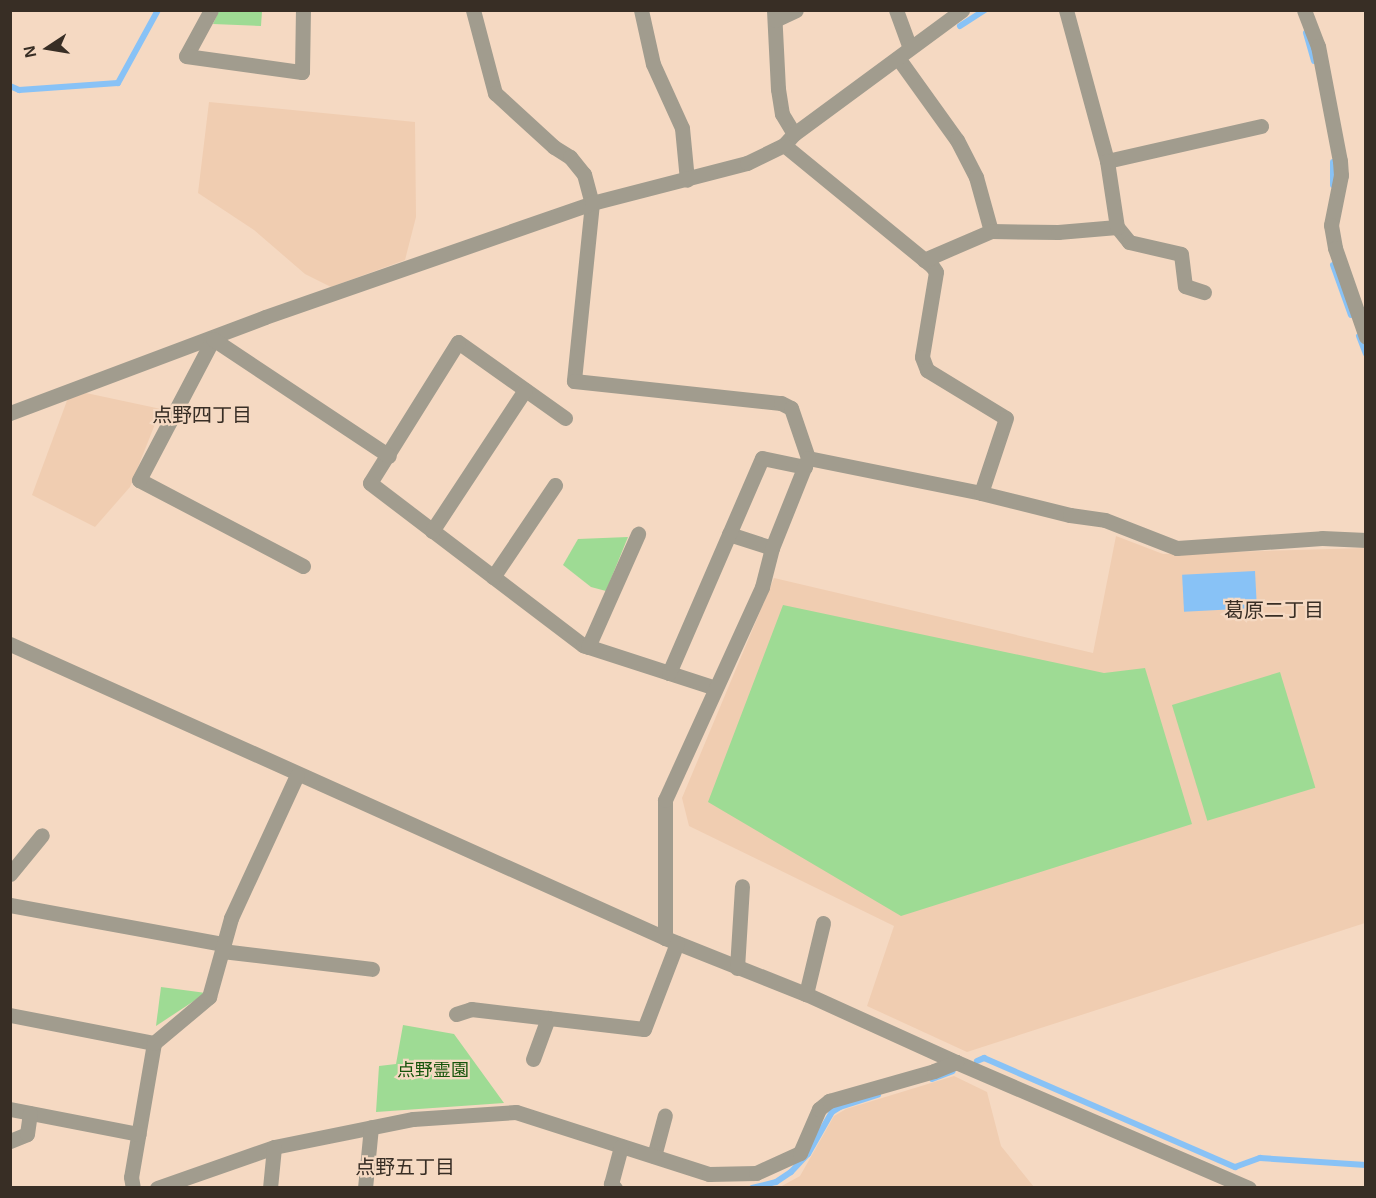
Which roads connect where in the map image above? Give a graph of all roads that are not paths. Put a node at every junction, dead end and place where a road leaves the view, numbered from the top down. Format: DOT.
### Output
graph roads {
  1 [pos="211,10"];
  2 [pos="303,10"];
  3 [pos="473,10"];
  4 [pos="641,10"];
  5 [pos="796,10"];
  6 [pos="896,10"];
  7 [pos="962,10"];
  8 [pos="1066,10"];
  9 [pos="1304,10"];
  10 [pos="774,15"];
  11 [pos="910,48"];
  12 [pos="898,58"];
  13 [pos="1261,126"];
  14 [pos="789,139"];
  15 [pos="1107,161"];
  16 [pos="687,180"];
  17 [pos="592,203"];
  18 [pos="1117,227"];
  19 [pos="991,231"];
  20 [pos="924,260"];
  21 [pos="1204,292"];
  22 [pos="1365,337"];
  23 [pos="213,339"];
  24 [pos="525,390"];
  25 [pos="10,413"];
  26 [pos="565,418"];
  27 [pos="389,456"];
  28 [pos="807,463"];
  29 [pos="555,485"];
  30 [pos="981,493"];
  31 [pos="432,531"];
  32 [pos="638,534"];
  33 [pos="729,534"];
  34 [pos="1365,540"];
  35 [pos="772,548"];
  36 [pos="303,566"];
  37 [pos="493,577"];
  38 [pos="10,644"];
  39 [pos="588,647"];
  40 [pos="669,673"];
  41 [pos="715,688"];
  42 [pos="297,775"];
  43 [pos="42,835"];
  44 [pos="10,874"];
  45 [pos="742,886"];
  46 [pos="10,905"];
  47 [pos="824,922"];
  48 [pos="671,940"];
  49 [pos="223,947"];
  50 [pos="737,968"];
  51 [pos="372,969"];
  52 [pos="806,994"];
  53 [pos="456,1014"];
  54 [pos="10,1015"];
  55 [pos="548,1018"];
  56 [pos="154,1043"];
  57 [pos="533,1059"];
  58 [pos="956,1062"];
  59 [pos="10,1109"];
  60 [pos="30,1113"];
  61 [pos="665,1115"];
  62 [pos="371,1127"];
  63 [pos="139,1134"];
  64 [pos="10,1141"];
  65 [pos="621,1146"];
  66 [pos="274,1147"];
  67 [pos="654,1156"];
  68 [pos="177,1184"];
  69 [pos="133,1188"];
  70 [pos="157,1188"];
  71 [pos="270,1188"];
  72 [pos="365,1188"];
  73 [pos="615,1188"];
  74 [pos="1249,1188"];
  1 -- 2 [label="street"];
  3 -- 17 [label="street"];
  4 -- 16 [label="street"];
  5 -- 10 [label="street"];
  6 -- 11 [label="street"];
  7 -- 11 [label="street"];
  8 -- 15 [label="street"];
  9 -- 22 [label="street"];
  10 -- 14 [label="street"];
  11 -- 12 [label="street"];
  12 -- 14 [label="street"];
  12 -- 19 [label="street"];
  13 -- 15 [label="street"];
  14 -- 16 [label="street"];
  14 -- 20 [label="street"];
  15 -- 18 [label="street"];
  16 -- 17 [label="street"];
  17 -- 23 [label="street"];
  17 -- 28 [label="street"];
  18 -- 19 [label="street"];
  18 -- 21 [label="street"];
  19 -- 20 [label="street"];
  20 -- 30 [label="street"];
  23 -- 25 [label="street"];
  23 -- 27 [label="street"];
  23 -- 36 [label="street"];
  24 -- 26 [label="street"];
  24 -- 27 [label="street"];
  24 -- 31 [label="street"];
  27 -- 31 [label="street"];
  28 -- 30 [label="street"];
  28 -- 33 [label="street"];
  28 -- 35 [label="street"];
  29 -- 37 [label="street"];
  30 -- 34 [label="street"];
  31 -- 37 [label="street"];
  32 -- 39 [label="street"];
  33 -- 35 [label="street"];
  33 -- 40 [label="street"];
  35 -- 41 [label="street"];
  37 -- 39 [label="street"];
  38 -- 42 [label="street"];
  39 -- 40 [label="street"];
  40 -- 41 [label="street"];
  41 -- 48 [label="street"];
  42 -- 48 [label="street"];
  42 -- 49 [label="street"];
  43 -- 44 [label="street"];
  45 -- 50 [label="street"];
  46 -- 49 [label="street"];
  47 -- 52 [label="street"];
  48 -- 50 [label="street"];
  48 -- 55 [label="street"];
  49 -- 51 [label="street"];
  49 -- 56 [label="street"];
  50 -- 52 [label="street"];
  52 -- 58 [label="street"];
  53 -- 55 [label="street"];
  54 -- 56 [label="street"];
  55 -- 57 [label="street"];
  56 -- 63 [label="street"];
  58 -- 67 [label="street"];
  58 -- 74 [label="street"];
  59 -- 60 [label="street"];
  60 -- 63 [label="street"];
  60 -- 64 [label="street"];
  61 -- 67 [label="street"];
  62 -- 65 [label="street"];
  62 -- 66 [label="street"];
  62 -- 72 [label="street"];
  63 -- 69 [label="street"];
  65 -- 67 [label="street"];
  65 -- 73 [label="street"];
  66 -- 68 [label="street"];
  66 -- 71 [label="street"];
  68 -- 70 [label="street"];
}
